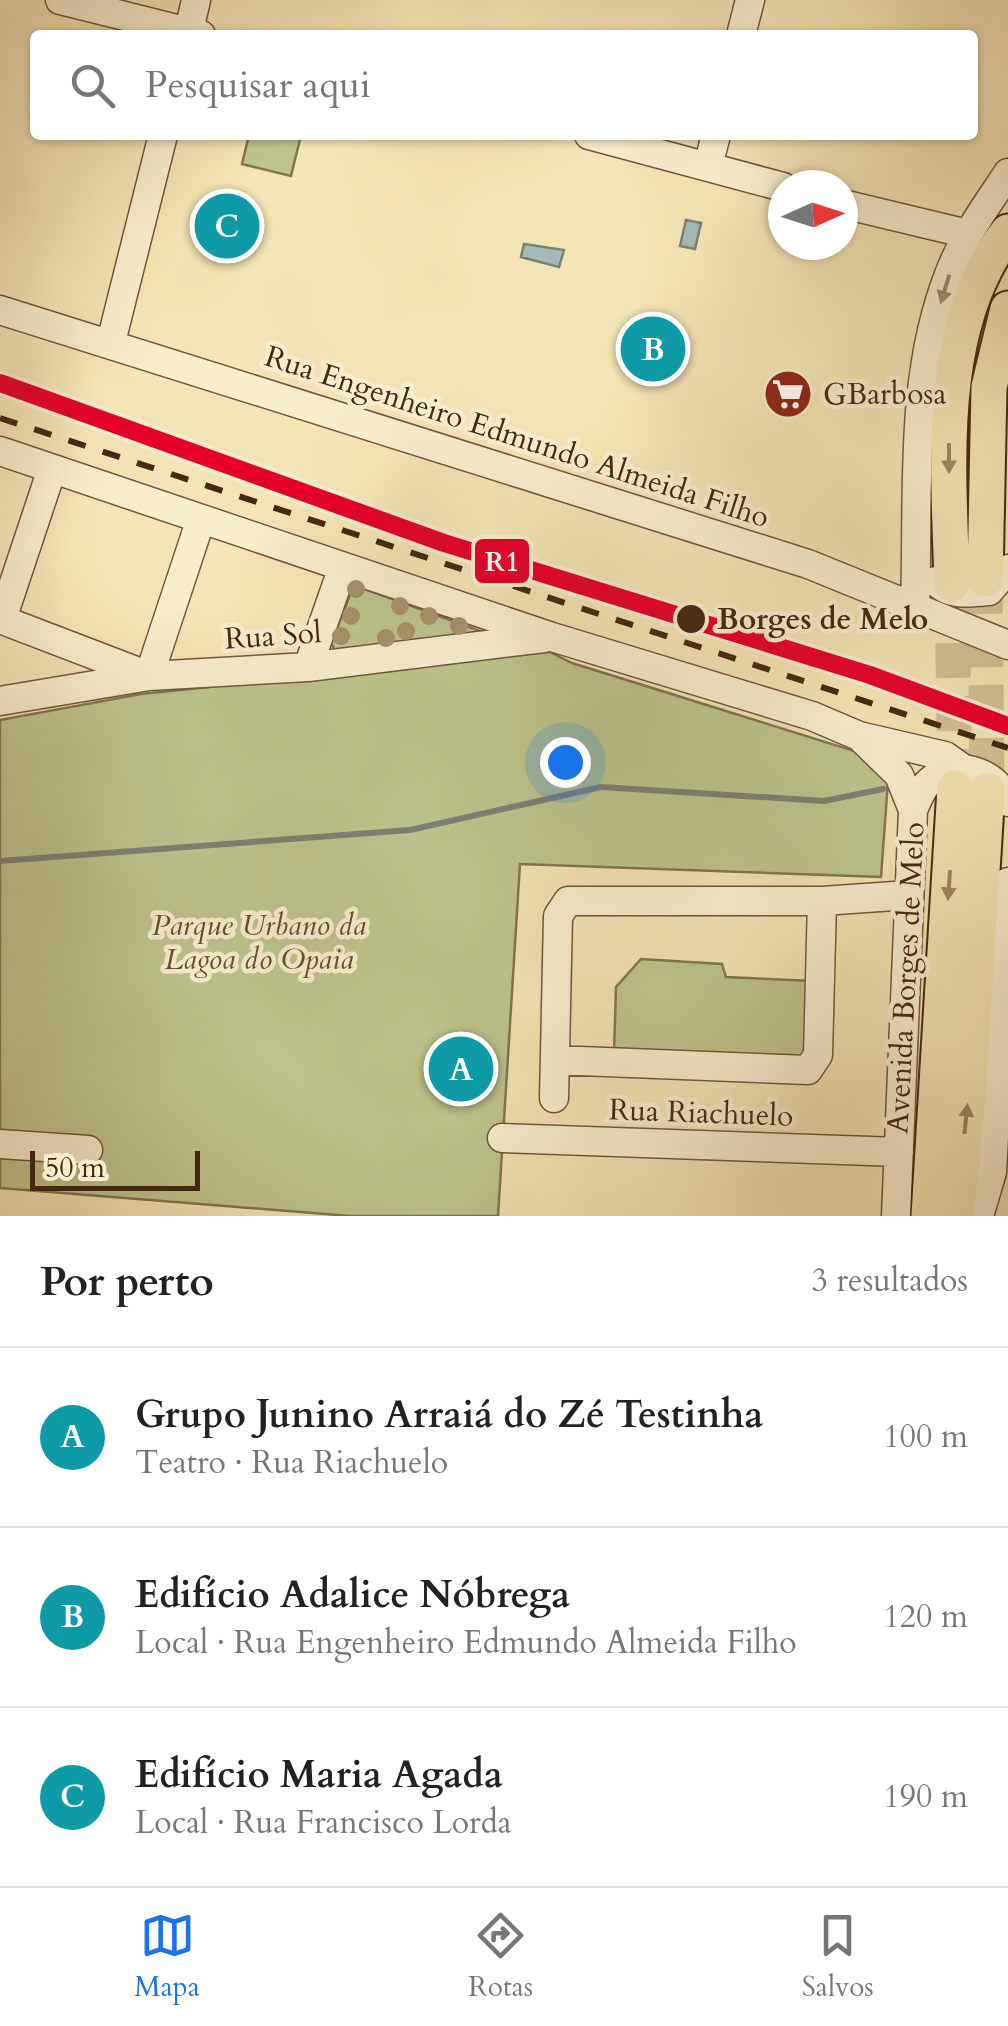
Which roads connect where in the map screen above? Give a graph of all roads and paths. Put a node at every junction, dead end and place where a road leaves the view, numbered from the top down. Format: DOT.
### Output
graph roads {
  1 [pos="60,0"];
  2 [pos="196,0"];
  3 [pos="750,0"];
  4 [pos="176,30"];
  5 [pos="192,30"];
  6 [pos="742,30"];
  7 [pos="162,140"];
  8 [pos="609,140"];
  9 [pos="715,140"];
  10 [pos="708,166"];
  11 [pos="1008,173"];
  12 [pos="768,183"];
  13 [pos="858,208"];
  14 [pos="1008,232"];
  15 [pos="968,234"];
  16 [pos="0,310"];
  17 [pos="1008,310"];
  18 [pos="111,342"];
  19 [pos="0,451"];
  20 [pos="52,468"];
  21 [pos="200,519"];
  22 [pos="918,529"];
  23 [pos="343,568"];
  24 [pos="982,577"];
  25 [pos="915,606"];
  26 [pos="1,619"];
  27 [pos="552,637"];
  28 [pos="1008,645"];
  29 [pos="308,667"];
  30 [pos="149,676"];
  31 [pos="0,701"];
  32 [pos="859,736"];
  33 [pos="966,777"];
  34 [pos="913,810"];
  35 [pos="1008,882"];
  36 [pos="909,895"];
  37 [pos="822,900"];
  38 [pos="555,1060"];
  39 [pos="554,1098"];
  40 [pos="502,1138"];
  41 [pos="0,1144"];
  42 [pos="88,1150"];
  43 [pos="898,1152"];
  44 [pos="896,1216"];
  45 [pos="928,1216"];
  46 [pos="956,1216"];
  47 [pos="979,1216"];
  1 -- 4 [label="street"];
  2 -- 5 [label="street"];
  3 -- 6 [label="street"];
  7 -- 18 [label="street"];
  8 -- 10 [label="street"];
  9 -- 10 [label="street"];
  10 -- 12 [label="street"];
  11 -- 15 [label="street"];
  13 -- 15 [label="street"];
  14 -- 24 [label="main road, one-way"];
  15 -- 22 [label="street, one-way"];
  16 -- 18 [label="street, Rua Engenheiro Edmundo Almeida Filho"];
  17 -- 24 [label="main road"];
  18 -- 25 [label="street, Rua Engenheiro Edmundo Almeida Filho"];
  19 -- 20 [label="street"];
  20 -- 21 [label="street"];
  20 -- 26 [label="street"];
  21 -- 23 [label="street"];
  21 -- 30 [label="street"];
  22 -- 24 [label="street"];
  22 -- 25 [label="street"];
  23 -- 27 [label="street"];
  23 -- 29 [label="street"];
  25 -- 28 [label="street, Rua Engenheiro Edmundo Almeida Filho"];
  26 -- 30 [label="street"];
  27 -- 29 [label="street, Rua Sol"];
  27 -- 32 [label="street"];
  29 -- 30 [label="street, Rua Sol"];
  30 -- 31 [label="street, Rua Sol"];
  32 -- 33 [label="street"];
  32 -- 34 [label="street"];
  33 -- 34 [label="street, Avenida Borges de Melo"];
  33 -- 45 [label="main road, Avenida Borges de Melo, one-way"];
  46 -- 33 [label="main road, one-way"];
  34 -- 36 [label="street, Avenida Borges de Melo"];
  35 -- 47 [label="street"];
  36 -- 37 [label="street"];
  36 -- 43 [label="street, Avenida Borges de Melo"];
  37 -- 38 [label="street"];
  37 -- 38 [label="street"];
  38 -- 39 [label="street"];
  40 -- 43 [label="street, Rua Riachuelo"];
  41 -- 42 [label="street"];
  43 -- 44 [label="street, Avenida Borges de Melo"];
}
